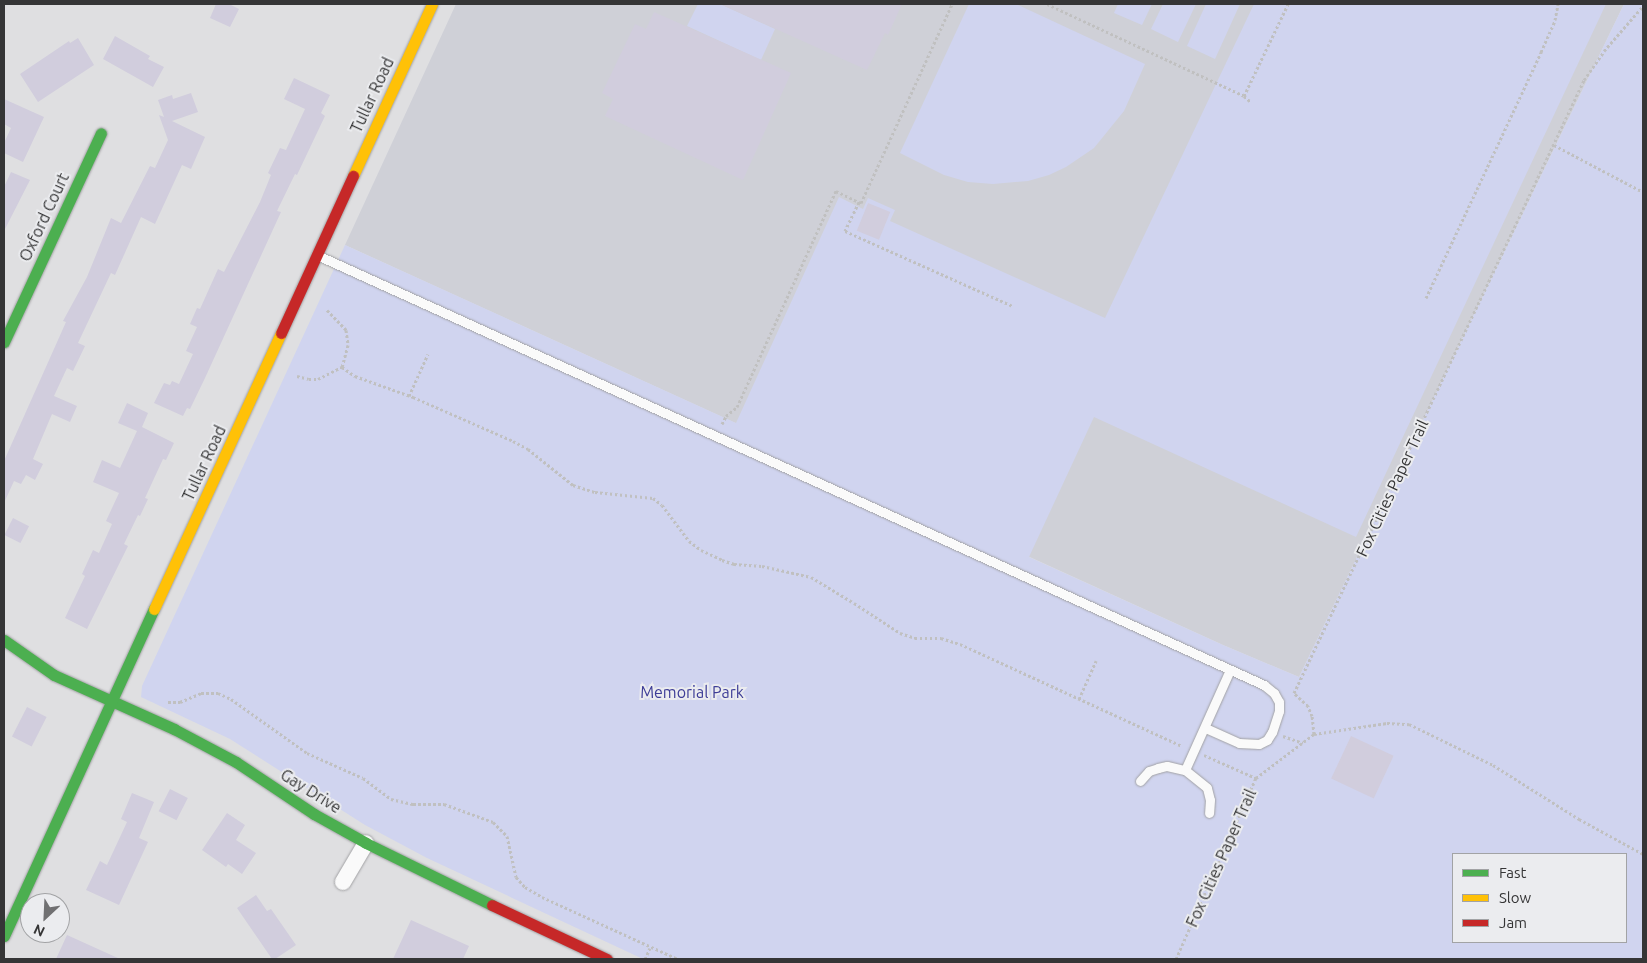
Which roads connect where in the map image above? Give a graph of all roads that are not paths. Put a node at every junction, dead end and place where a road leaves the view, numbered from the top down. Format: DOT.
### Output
graph roads {
  1 [pos="432,4"];
  2 [pos="100,133"];
  3 [pos="317,255"];
  4 [pos="4,342"];
  5 [pos="4,640"];
  6 [pos="1230,670"];
  7 [pos="113,701"];
  8 [pos="1205,728"];
  9 [pos="1185,770"];
  10 [pos="1140,781"];
  11 [pos="1209,813"];
  12 [pos="366,843"];
  13 [pos="343,882"];
  14 [pos="4,936"];
  15 [pos="607,959"];
  1 -- 3 [label="main road, Tullar Road"];
  2 -- 4 [label="main road, Oxford Court"];
  3 -- 6 [label="lane"];
  3 -- 7 [label="main road, Tullar Road"];
  5 -- 7 [label="main road, Gay Drive"];
  6 -- 8 [label="lane"];
  6 -- 8 [label="lane"];
  7 -- 12 [label="main road, Gay Drive"];
  7 -- 14 [label="main road, Tullar Road"];
  8 -- 9 [label="lane"];
  9 -- 10 [label="lane"];
  9 -- 11 [label="lane"];
  12 -- 13 [label="street"];
  12 -- 15 [label="main road, Gay Drive"];
}
